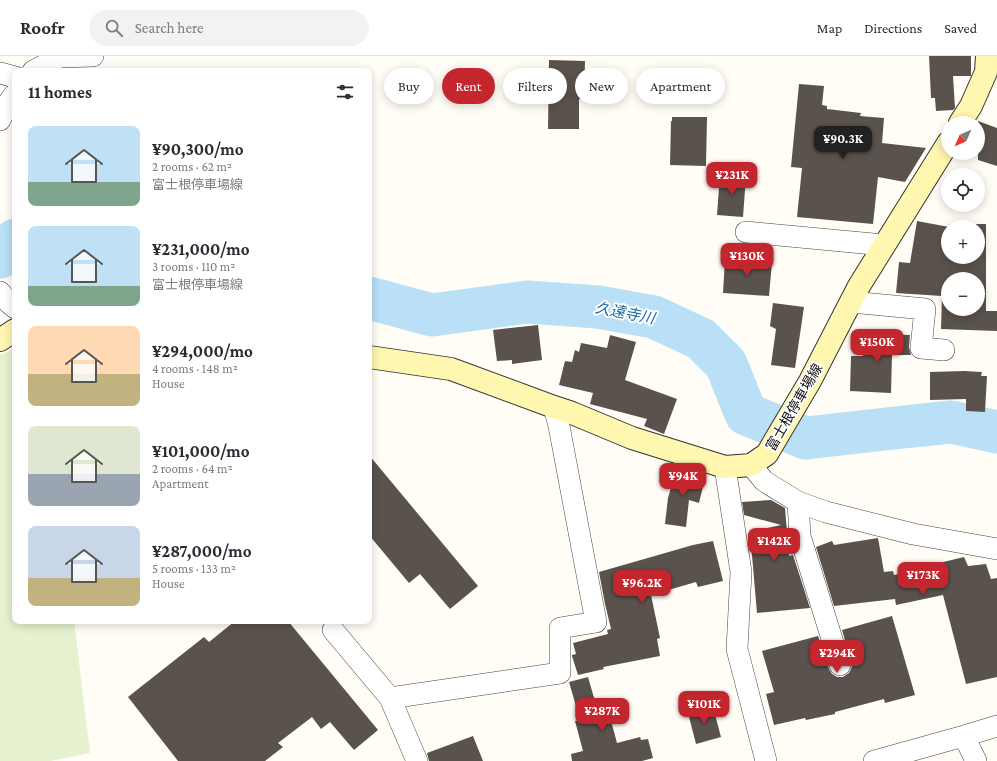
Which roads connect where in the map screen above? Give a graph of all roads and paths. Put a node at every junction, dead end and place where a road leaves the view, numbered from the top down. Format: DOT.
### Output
graph roads {
  1 [pos="93,56"];
  2 [pos="987,56"];
  3 [pos="40,68"];
  4 [pos="0,73"];
  5 [pos="12,76"];
  6 [pos="12,99"];
  7 [pos="965,116"];
  8 [pos="0,120"];
  9 [pos="941,154"];
  10 [pos="746,232"];
  11 [pos="884,245"];
  12 [pos="851,302"];
  13 [pos="12,332"];
  14 [pos="0,340"];
  15 [pos="944,350"];
  16 [pos="372,357"];
  17 [pos="554,407"];
  18 [pos="759,459"];
  19 [pos="725,467"];
  20 [pos="798,502"];
  21 [pos="997,549"];
  22 [pos="333,630"];
  23 [pos="840,665"];
  24 [pos="390,698"];
  25 [pos="997,726"];
  26 [pos="964,736"];
  27 [pos="416,761"];
  28 [pos="766,761"];
  29 [pos="874,761"];
  30 [pos="976,761"];
  1 -- 3 [label="street"];
  2 -- 7 [label="main road"];
  4 -- 5 [label="street"];
  6 -- 8 [label="street"];
  9 -- 11 [label="main road, 富士根停車場線"];
  10 -- 11 [label="street"];
  11 -- 12 [label="main road, 富士根停車場線"];
  12 -- 15 [label="street"];
  12 -- 18 [label="main road, 富士根停車場線"];
  13 -- 14 [label="main road"];
  16 -- 17 [label="main road"];
  17 -- 19 [label="main road"];
  17 -- 24 [label="street"];
  18 -- 19 [label="main road"];
  18 -- 20 [label="street"];
  19 -- 28 [label="street"];
  20 -- 21 [label="street"];
  20 -- 23 [label="street"];
  22 -- 24 [label="street"];
  24 -- 27 [label="street"];
  25 -- 26 [label="street"];
  26 -- 29 [label="street"];
  26 -- 30 [label="street"];
}
